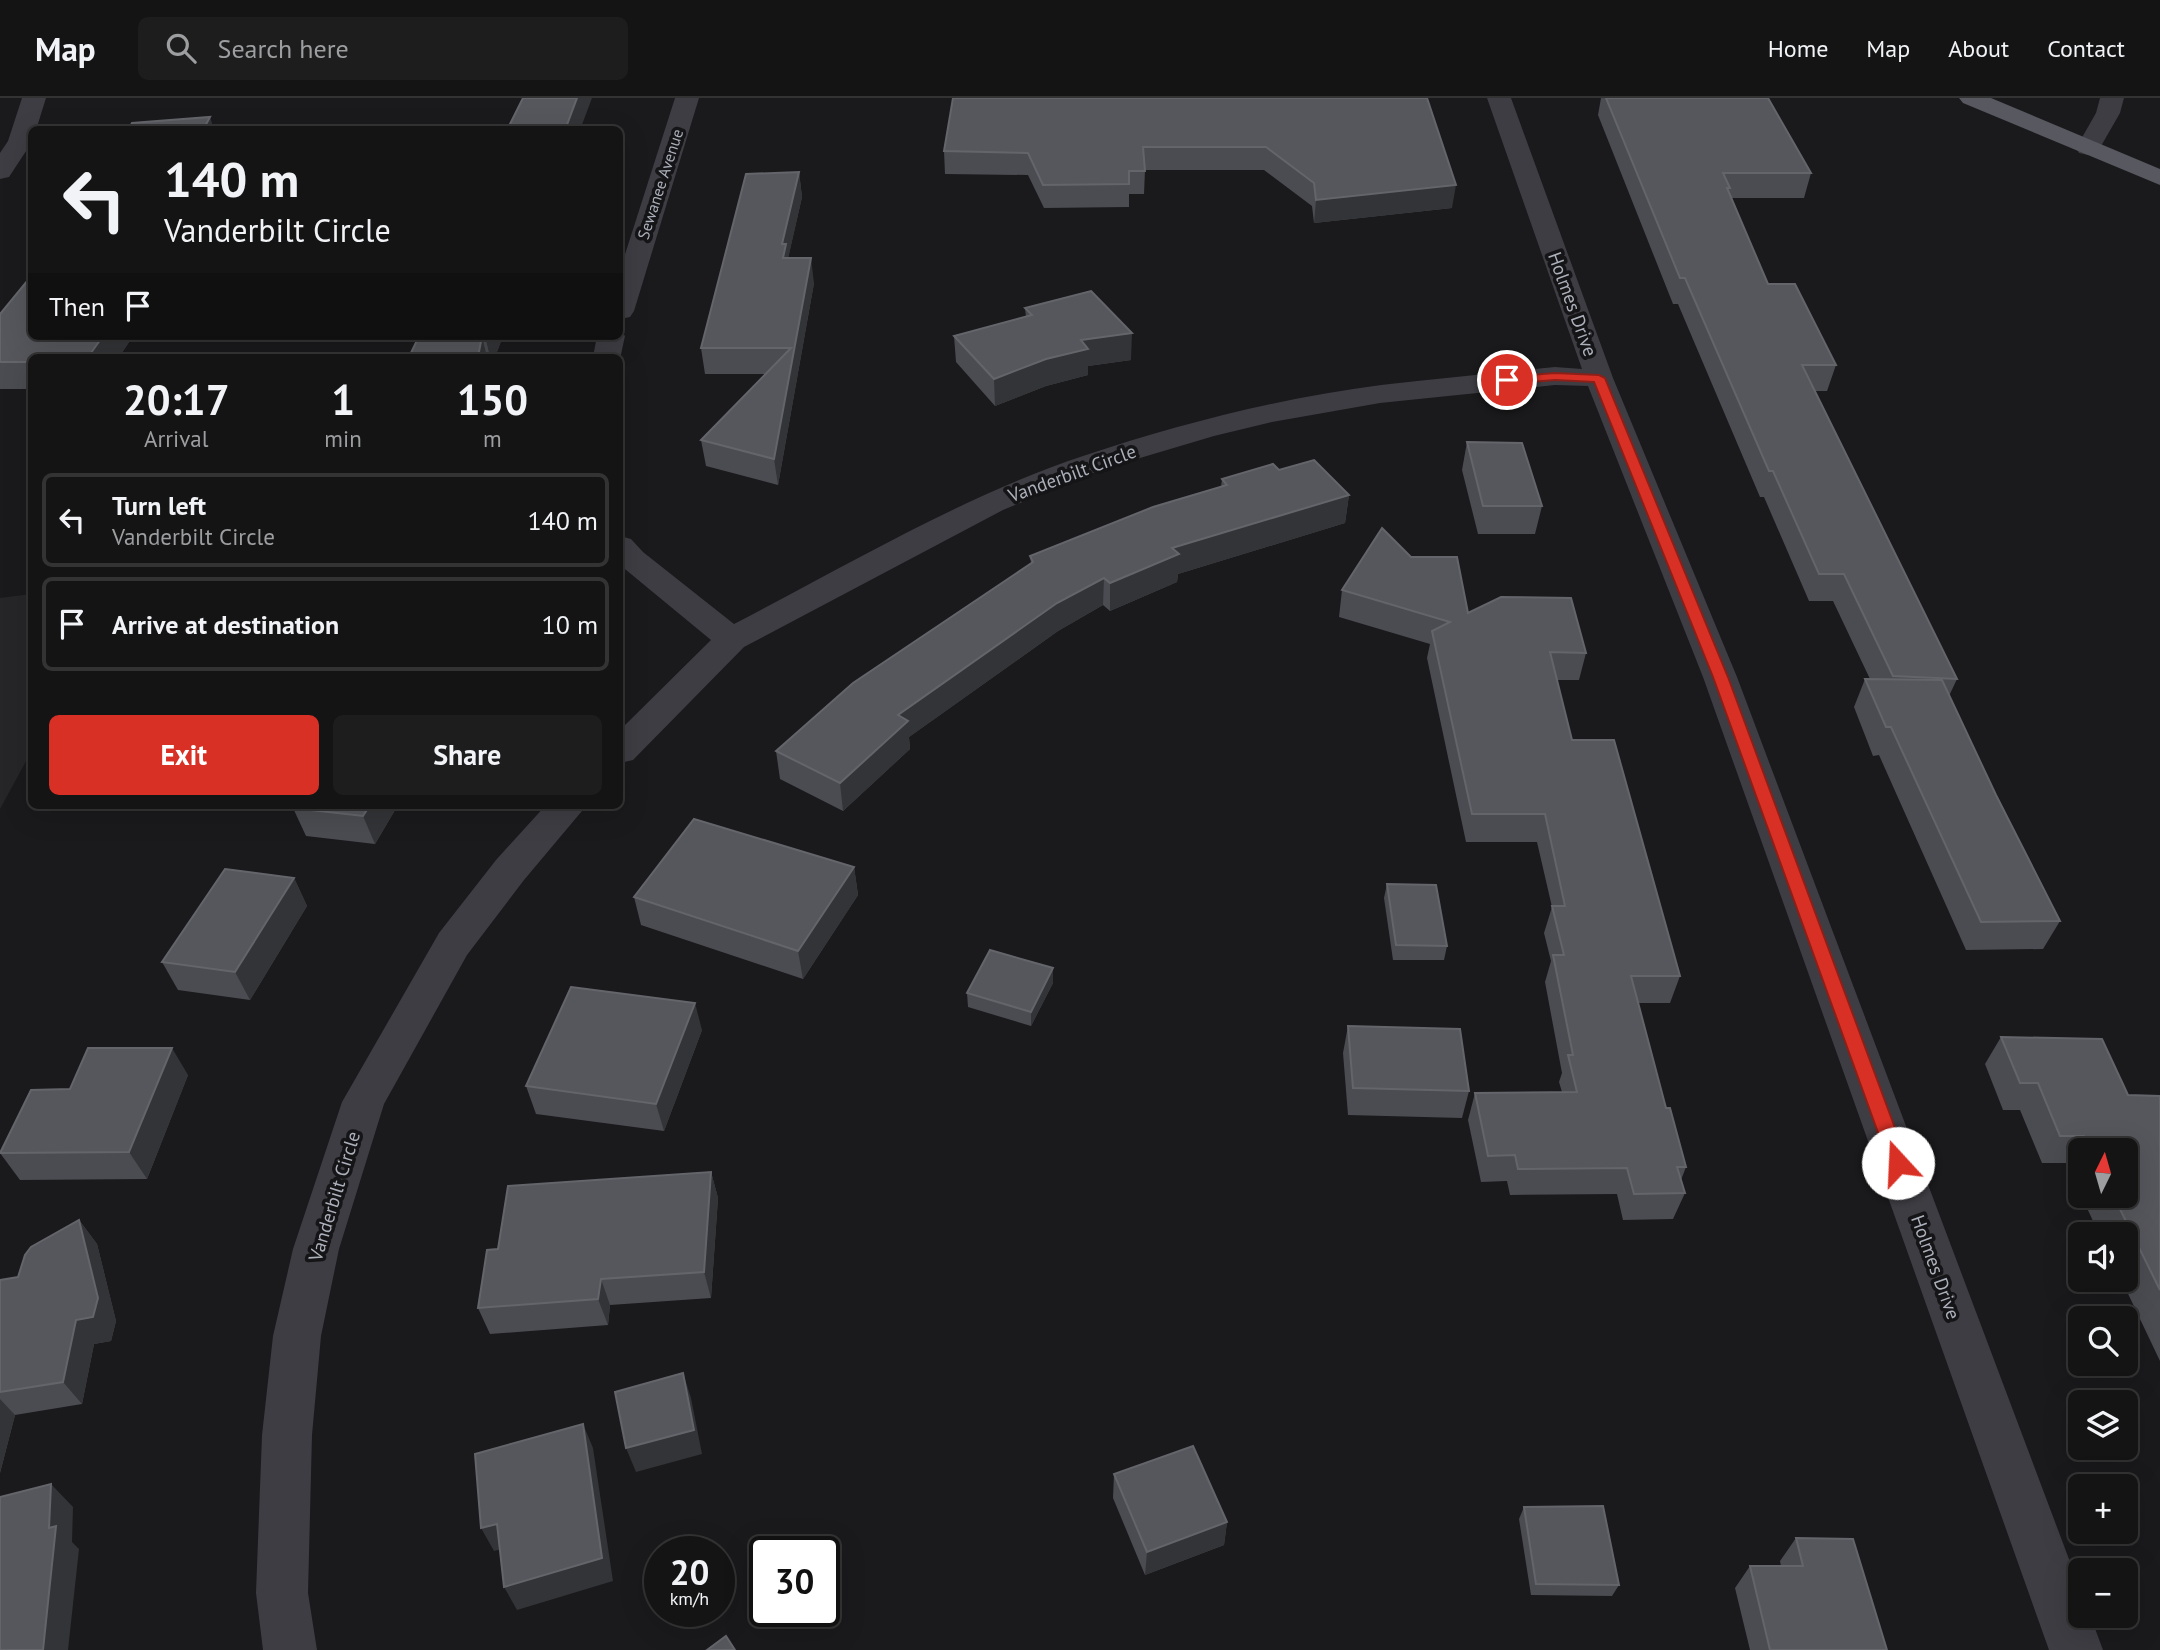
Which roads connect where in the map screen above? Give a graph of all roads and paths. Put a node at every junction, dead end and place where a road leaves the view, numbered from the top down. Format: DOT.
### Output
graph roads {
  1 [pos="34,98"];
  2 [pos="687,98"];
  3 [pos="1499,98"];
  4 [pos="1971,98"];
  5 [pos="2112,98"];
  6 [pos="2088,148"];
  7 [pos="0,172"];
  8 [pos="2160,178"];
  9 [pos="623,301"];
  10 [pos="1599,378"];
  11 [pos="623,549"];
  12 [pos="732,639"];
  13 [pos="623,748"];
  14 [pos="564,809"];
  15 [pos="290,1650"];
  16 [pos="2076,1650"];
  1 -- 7 [label="street"];
  2 -- 9 [label="street, Sewanee Avenue"];
  3 -- 10 [label="street, Holmes Drive"];
  4 -- 6 [label="main road"];
  5 -- 6 [label="street"];
  6 -- 8 [label="main road"];
  10 -- 12 [label="street, Vanderbilt Circle"];
  10 -- 16 [label="street, Holmes Drive"];
  11 -- 12 [label="street"];
  12 -- 13 [label="street, Vanderbilt Circle"];
  14 -- 15 [label="street, Vanderbilt Circle"];
}
